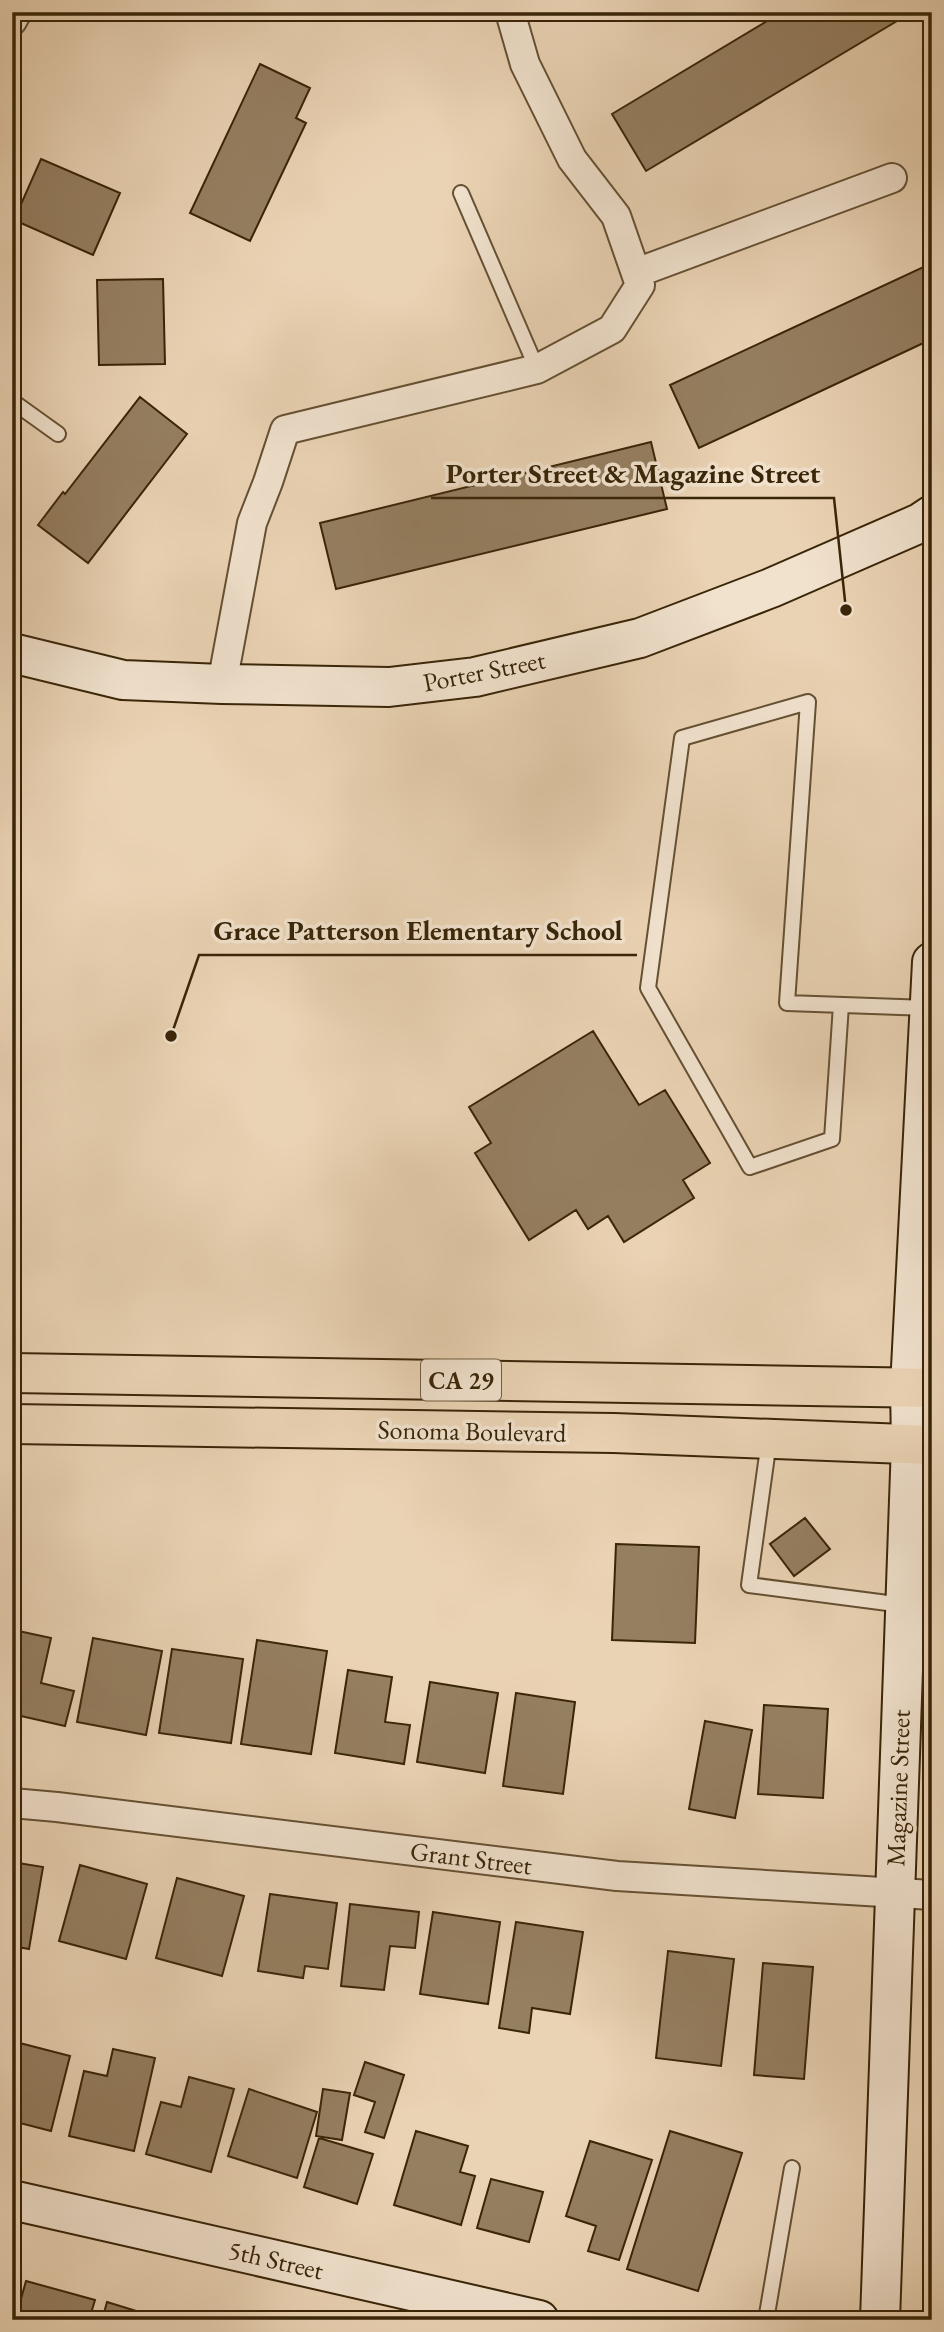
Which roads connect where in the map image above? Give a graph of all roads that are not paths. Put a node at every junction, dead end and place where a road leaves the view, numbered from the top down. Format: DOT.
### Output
graph roads {
  1 [pos="17,12"];
  2 [pos="510,12"];
  3 [pos="12,21"];
  4 [pos="892,178"];
  5 [pos="461,193"];
  6 [pos="635,272"];
  7 [pos="537,369"];
  8 [pos="12,401"];
  9 [pos="58,434"];
  10 [pos="928,529"];
  11 [pos="12,653"];
  12 [pos="222,684"];
  13 [pos="932,962"];
  14 [pos="841,1005"];
  15 [pos="929,1008"];
  16 [pos="929,1145"];
  17 [pos="12,1373"];
  18 [pos="921,1388"];
  19 [pos="12,1424"];
  20 [pos="769,1439"];
  21 [pos="921,1445"];
  22 [pos="905,1605"];
  23 [pos="932,1632"];
  24 [pos="902,1666"];
  25 [pos="12,1803"];
  26 [pos="894,1893"];
  27 [pos="932,1895"];
  28 [pos="792,2168"];
  29 [pos="12,2200"];
  30 [pos="539,2320"];
  31 [pos="766,2320"];
  32 [pos="880,2320"];
  1 -- 3 [label="street"];
  2 -- 6 [label="street"];
  4 -- 6 [label="street"];
  5 -- 7 [label="lane"];
  6 -- 7 [label="street"];
  7 -- 12 [label="street"];
  8 -- 9 [label="lane"];
  10 -- 12 [label="street, Porter Street"];
  11 -- 12 [label="street, Porter Street"];
  13 -- 15 [label="street, Magazine Street"];
  14 -- 14 [label="lane"];
  14 -- 15 [label="lane"];
  15 -- 16 [label="street, Magazine Street"];
  16 -- 18 [label="street, Magazine Street"];
  17 -- 18 [label="main road, Sonoma Boulevard / CA 29"];
  18 -- 21 [label="street, Magazine Street"];
  19 -- 20 [label="main road, Sonoma Boulevard / CA 29"];
  20 -- 21 [label="main road, Sonoma Boulevard / CA 29"];
  20 -- 22 [label="lane"];
  21 -- 22 [label="street, Magazine Street"];
  22 -- 24 [label="street, Magazine Street"];
  23 -- 24 [label="lane"];
  24 -- 26 [label="street, Magazine Street"];
  25 -- 26 [label="street, Grant Street"];
  26 -- 27 [label="street, Grant Street"];
  26 -- 32 [label="street, Magazine Street"];
  28 -- 31 [label="lane"];
  29 -- 30 [label="street, 5th Street"];
}
